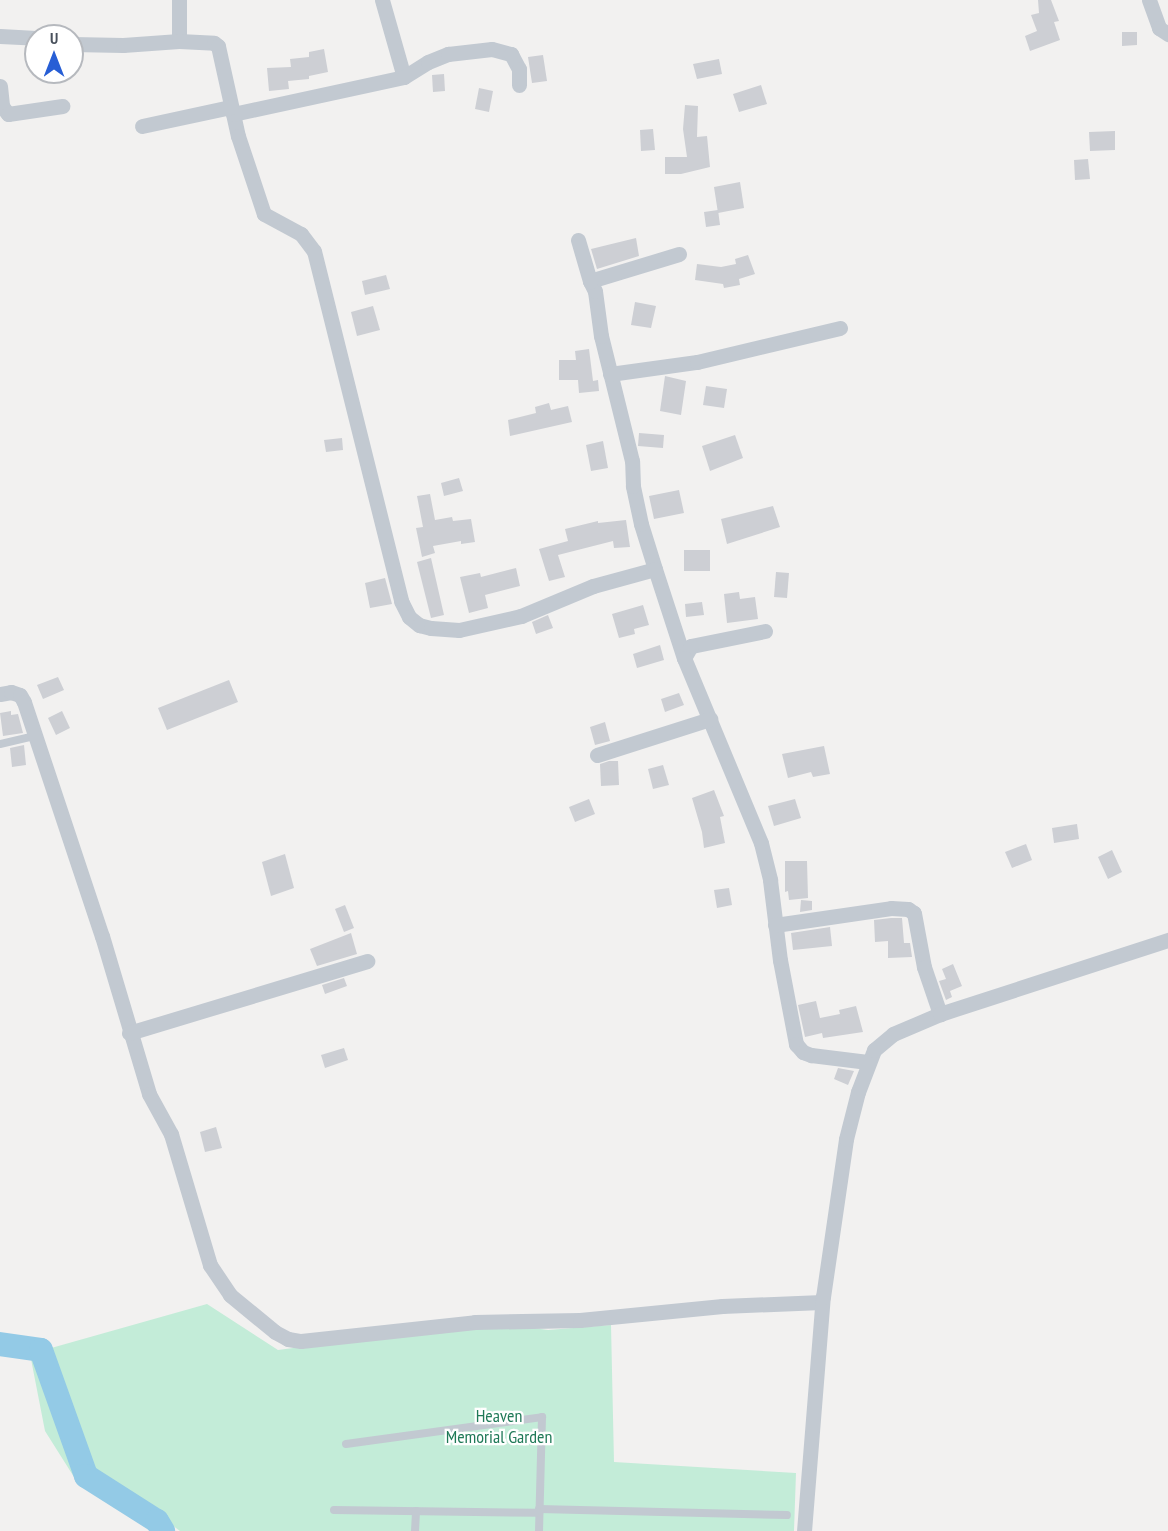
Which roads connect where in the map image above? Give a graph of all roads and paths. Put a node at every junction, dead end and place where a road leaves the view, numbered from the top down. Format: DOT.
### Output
graph roads {
  1 [pos="179,0"];
  2 [pos="382,0"];
  3 [pos="1149,0"];
  4 [pos="1168,34"];
  5 [pos="0,36"];
  6 [pos="24,37"];
  7 [pos="179,41"];
  8 [pos="84,44"];
  9 [pos="404,77"];
  10 [pos="519,85"];
  11 [pos="0,86"];
  12 [pos="62,106"];
  13 [pos="232,111"];
  14 [pos="142,126"];
  15 [pos="578,240"];
  16 [pos="679,254"];
  17 [pos="590,281"];
  18 [pos="840,328"];
  19 [pos="610,374"];
  20 [pos="655,569"];
  21 [pos="765,631"];
  22 [pos="684,658"];
  23 [pos="0,694"];
  24 [pos="710,719"];
  25 [pos="36,736"];
  26 [pos="0,744"];
  27 [pos="597,755"];
  28 [pos="775,925"];
  29 [pos="1168,940"];
  30 [pos="367,962"];
  31 [pos="940,1014"];
  32 [pos="129,1033"];
  33 [pos="868,1062"];
  34 [pos="822,1302"];
  35 [pos="346,1444"];
  36 [pos="334,1510"];
  37 [pos="416,1511"];
  38 [pos="539,1511"];
  39 [pos="787,1515"];
  40 [pos="415,1531"];
  41 [pos="539,1531"];
  42 [pos="804,1531"];
  1 -- 7 [label="street"];
  2 -- 9 [label="street"];
  3 -- 4 [label="street"];
  5 -- 6 [label="street"];
  7 -- 8 [label="street"];
  7 -- 13 [label="street"];
  9 -- 10 [label="street"];
  9 -- 13 [label="street"];
  11 -- 12 [label="street"];
  13 -- 14 [label="street"];
  13 -- 20 [label="street"];
  15 -- 17 [label="street"];
  16 -- 17 [label="street"];
  17 -- 19 [label="street"];
  18 -- 19 [label="street"];
  19 -- 20 [label="street"];
  20 -- 22 [label="street"];
  21 -- 22 [label="street"];
  22 -- 24 [label="street"];
  23 -- 25 [label="street"];
  24 -- 27 [label="street"];
  24 -- 28 [label="street"];
  25 -- 26 [label="lane"];
  25 -- 32 [label="street"];
  28 -- 31 [label="street"];
  28 -- 33 [label="street"];
  29 -- 31 [label="street"];
  30 -- 32 [label="street"];
  31 -- 33 [label="street"];
  32 -- 34 [label="street"];
  33 -- 34 [label="street"];
  34 -- 42 [label="street"];
  35 -- 38 [label="lane"];
  36 -- 37 [label="lane"];
  37 -- 38 [label="lane"];
  37 -- 40 [label="lane"];
  38 -- 39 [label="lane"];
  38 -- 41 [label="lane"];
}
